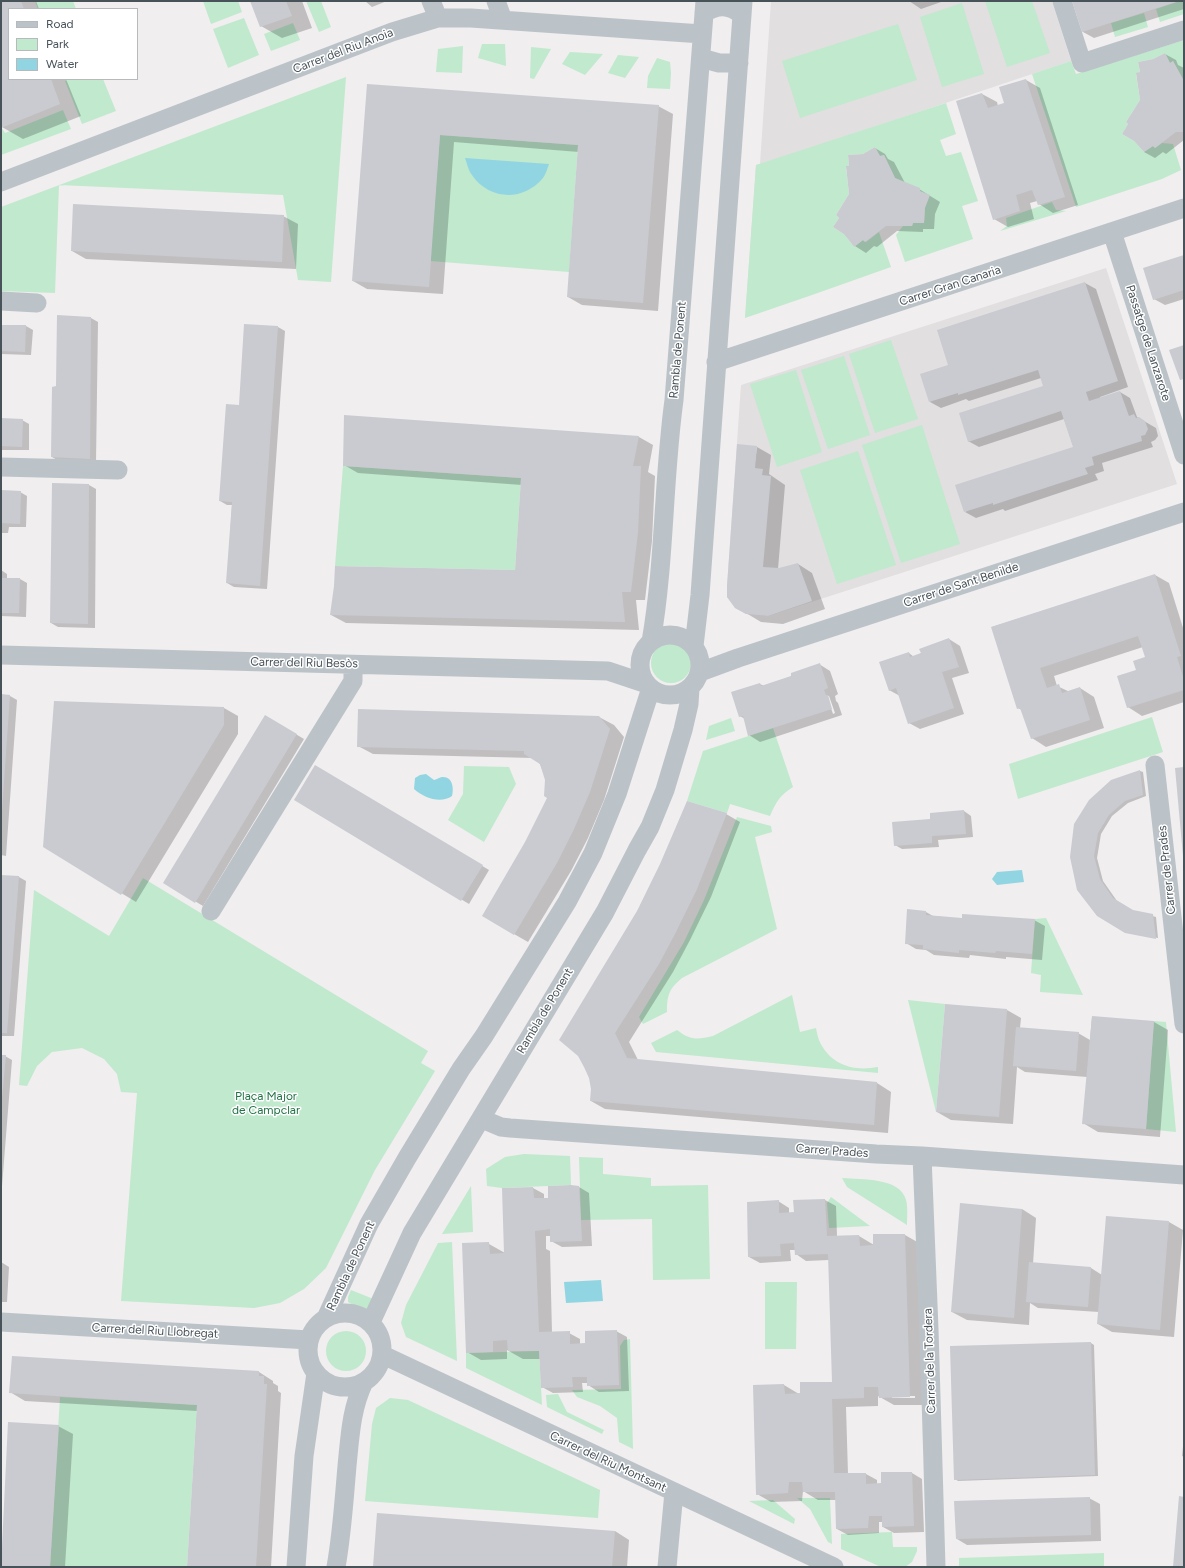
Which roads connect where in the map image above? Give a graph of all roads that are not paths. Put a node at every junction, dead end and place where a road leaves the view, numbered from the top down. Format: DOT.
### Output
graph roads {
  1 [pos="496,1"];
  2 [pos="1062,1"];
  3 [pos="704,7"];
  4 [pos="742,8"];
  5 [pos="435,9"];
  6 [pos="503,20"];
  7 [pos="1184,30"];
  8 [pos="702,34"];
  9 [pos="701,58"];
  10 [pos="739,63"];
  11 [pos="1,182"];
  12 [pos="1184,208"];
  13 [pos="1112,232"];
  14 [pos="1,301"];
  15 [pos="38,303"];
  16 [pos="716,362"];
  17 [pos="1184,455"];
  18 [pos="1,467"];
  19 [pos="118,470"];
  20 [pos="1184,512"];
  21 [pos="647,646"];
  22 [pos="1,655"];
  23 [pos="698,658"];
  24 [pos="353,665"];
  25 [pos="608,671"];
  26 [pos="649,686"];
  27 [pos="690,688"];
  28 [pos="1155,765"];
  29 [pos="211,911"];
  30 [pos="1184,1024"];
  31 [pos="482,1119"];
  32 [pos="922,1156"];
  33 [pos="1184,1175"];
  34 [pos="327,1316"];
  35 [pos="1,1322"];
  36 [pos="370,1322"];
  37 [pos="309,1340"];
  38 [pos="383,1355"];
  39 [pos="316,1373"];
  40 [pos="364,1382"];
  41 [pos="674,1492"];
  42 [pos="296,1567"];
  43 [pos="336,1567"];
  44 [pos="667,1567"];
  45 [pos="834,1567"];
  46 [pos="936,1567"];
  1 -- 6 [label="street"];
  2 -- 7 [label="street"];
  3 -- 4 [label="street, Rambla de Ponent"];
  3 -- 8 [label="street, Rambla de Ponent"];
  4 -- 10 [label="street, Rambla de Ponent"];
  5 -- 6 [label="street, Carrer del Riu Anoia"];
  5 -- 11 [label="street, Carrer del Riu Anoia"];
  6 -- 8 [label="street, Carrer del Riu Anoia"];
  8 -- 9 [label="street, Rambla de Ponent"];
  9 -- 10 [label="street"];
  9 -- 21 [label="street, Rambla de Ponent"];
  10 -- 16 [label="street, Rambla de Ponent"];
  12 -- 13 [label="street, Carrer Gran Canaria"];
  13 -- 16 [label="street, Carrer Gran Canaria"];
  13 -- 17 [label="street, Passatge de Lanzarote"];
  14 -- 15 [label="street"];
  16 -- 23 [label="street, Rambla de Ponent"];
  18 -- 19 [label="street"];
  20 -- 23 [label="street, Carrer de Sant Benilde"];
  21 -- 23 [label="street"];
  21 -- 25 [label="street"];
  21 -- 26 [label="street"];
  22 -- 24 [label="street, Carrer del Riu Besòs"];
  23 -- 27 [label="street"];
  24 -- 25 [label="street, Carrer del Riu Besòs"];
  24 -- 29 [label="street"];
  25 -- 26 [label="street, Carrer del Riu Besòs"];
  26 -- 27 [label="street"];
  26 -- 34 [label="street, Rambla de Ponent"];
  27 -- 31 [label="street, Rambla de Ponent"];
  28 -- 30 [label="street, Carrer de Prades"];
  31 -- 32 [label="street, Carrer Prades"];
  31 -- 36 [label="street, Rambla de Ponent"];
  32 -- 33 [label="street, Carrer Prades"];
  32 -- 46 [label="street, Carrer de la Tordera"];
  34 -- 36 [label="street"];
  34 -- 37 [label="street"];
  35 -- 37 [label="street, Carrer del Riu Llobregat"];
  36 -- 38 [label="street"];
  37 -- 39 [label="street"];
  38 -- 40 [label="street"];
  38 -- 41 [label="street, Carrer del Riu Montsant"];
  39 -- 40 [label="street"];
  39 -- 42 [label="street"];
  40 -- 43 [label="street"];
  41 -- 44 [label="street"];
  41 -- 45 [label="street, Carrer del Riu Montsant"];
}
